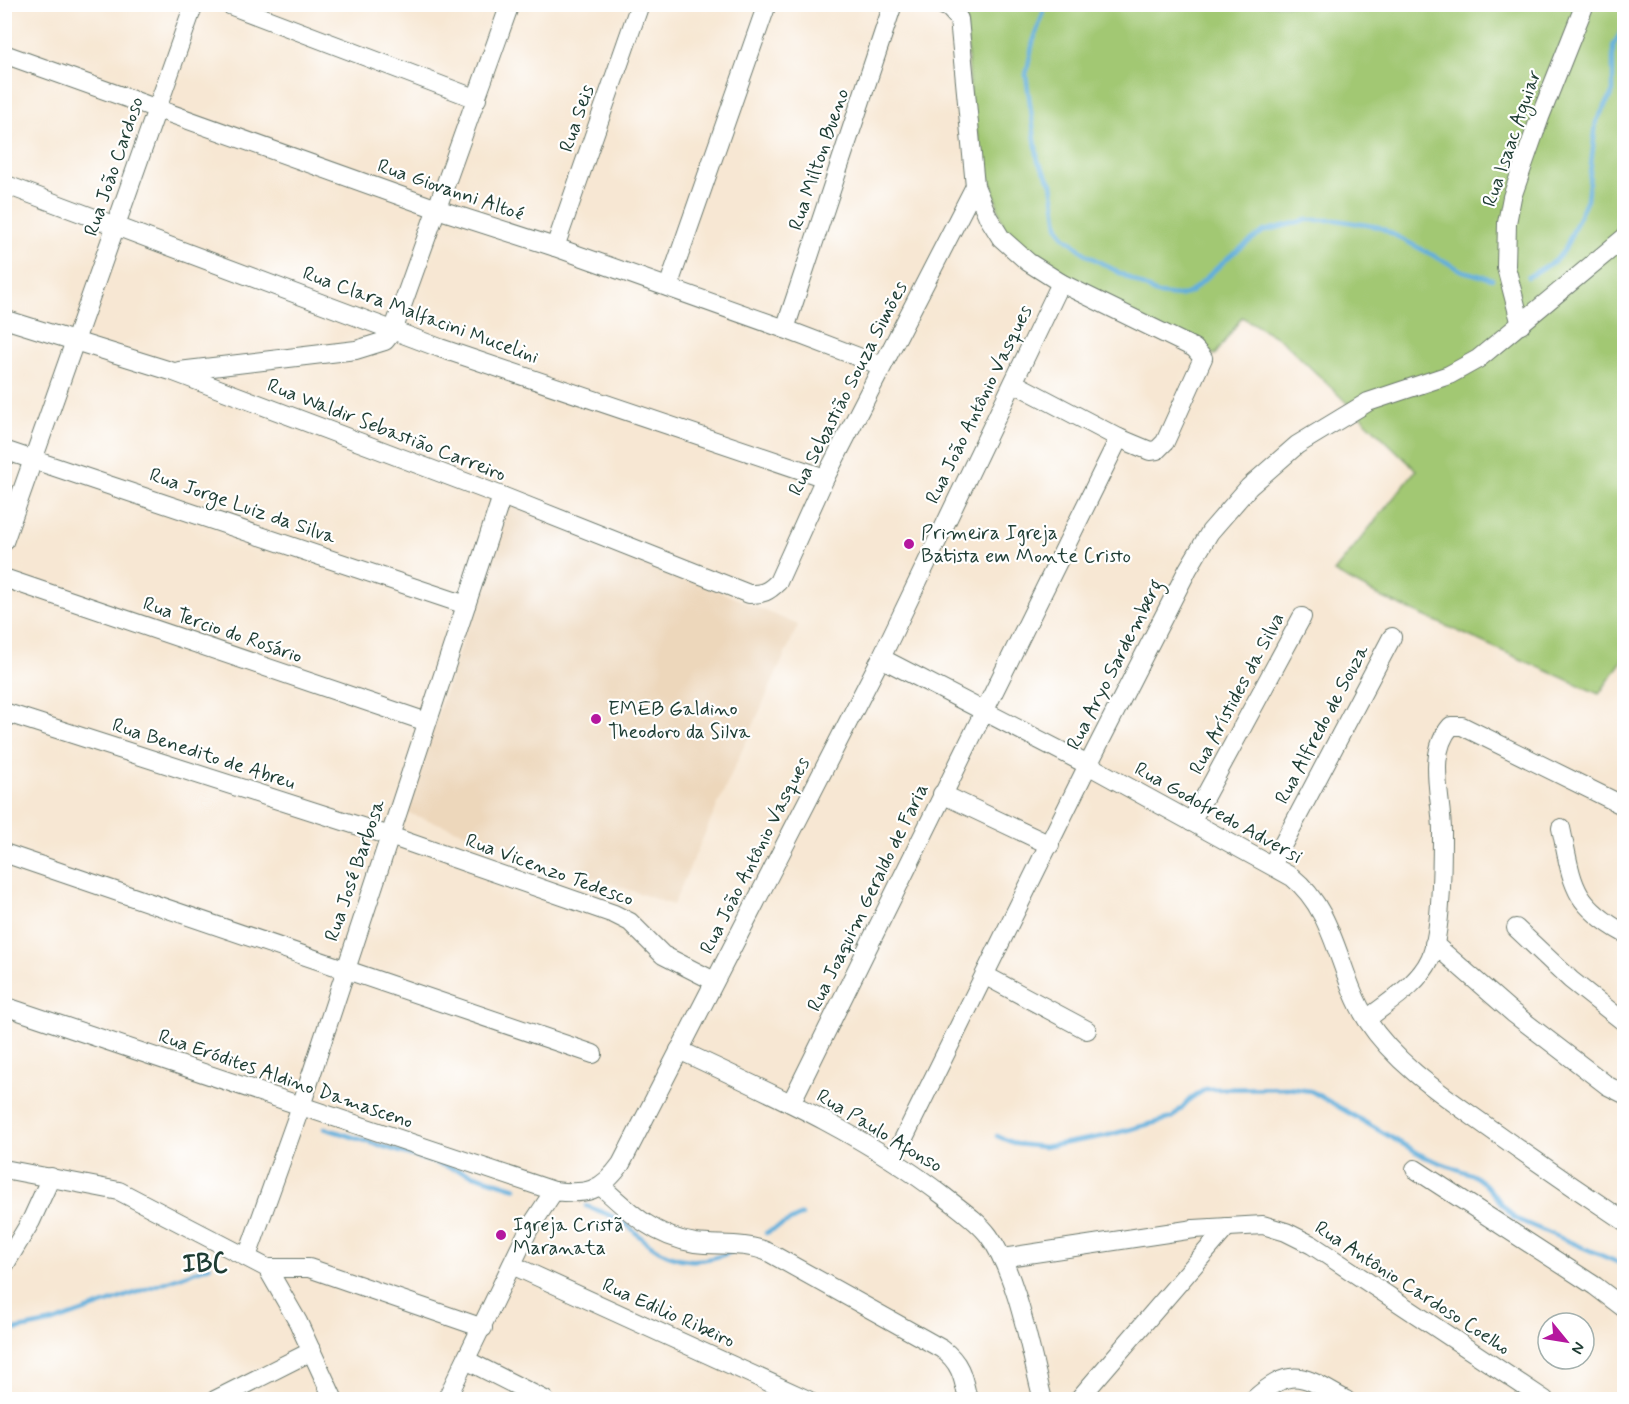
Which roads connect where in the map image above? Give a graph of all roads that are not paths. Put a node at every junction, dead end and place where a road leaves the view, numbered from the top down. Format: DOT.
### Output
graph roads {
  1 [pos="194,4"];
  2 [pos="227,4"];
  3 [pos="510,4"];
  4 [pos="640,4"];
  5 [pos="767,4"];
  6 [pos="893,4"];
  7 [pos="940,4"];
  8 [pos="1585,4"];
  9 [pos="4,54"];
  10 [pos="477,99"];
  11 [pos="156,108"];
  12 [pos="4,184"];
  13 [pos="975,186"];
  14 [pos="437,209"];
  15 [pos="117,224"];
  16 [pos="1624,238"];
  17 [pos="555,247"];
  18 [pos="1060,283"];
  19 [pos="668,287"];
  20 [pos="4,319"];
  21 [pos="1521,325"];
  22 [pos="784,329"];
  23 [pos="393,331"];
  24 [pos="75,342"];
  25 [pos="882,366"];
  26 [pos="174,372"];
  27 [pos="1014,383"];
  28 [pos="1119,438"];
  29 [pos="4,450"];
  30 [pos="33,459"];
  31 [pos="825,478"];
  32 [pos="502,496"];
  33 [pos="4,542"];
  34 [pos="4,579"];
  35 [pos="749,594"];
  36 [pos="466,605"];
  37 [pos="1302,617"];
  38 [pos="1392,637"];
  39 [pos="881,658"];
  40 [pos="4,712"];
  41 [pos="983,712"];
  42 [pos="427,722"];
  43 [pos="1088,765"];
  44 [pos="942,794"];
  45 [pos="1624,806"];
  46 [pos="1191,822"];
  47 [pos="1561,828"];
  48 [pos="390,836"];
  49 [pos="1050,845"];
  50 [pos="4,853"];
  51 [pos="1272,865"];
  52 [pos="1516,928"];
  53 [pos="1624,933"];
  54 [pos="1434,944"];
  55 [pos="345,968"];
  56 [pos="986,976"];
  57 [pos="714,981"];
  58 [pos="4,1006"];
  59 [pos="1367,1019"];
  60 [pos="1624,1022"];
  61 [pos="1087,1030"];
  62 [pos="679,1050"];
  63 [pos="593,1054"];
  64 [pos="1624,1094"];
  65 [pos="791,1103"];
  66 [pos="301,1106"];
  67 [pos="893,1160"];
  68 [pos="4,1169"];
  69 [pos="1415,1169"];
  70 [pos="51,1176"];
  71 [pos="601,1186"];
  72 [pos="554,1191"];
  73 [pos="1624,1221"];
  74 [pos="1227,1227"];
  75 [pos="247,1257"];
  76 [pos="1002,1258"];
  77 [pos="512,1265"];
  78 [pos="4,1266"];
  79 [pos="267,1268"];
  80 [pos="1624,1308"];
  81 [pos="483,1328"];
  82 [pos="312,1351"];
  83 [pos="466,1359"];
  84 [pos="215,1400"];
  85 [pos="334,1400"];
  86 [pos="446,1400"];
  87 [pos="544,1400"];
  88 [pos="808,1400"];
  89 [pos="968,1400"];
  90 [pos="1043,1400"];
  91 [pos="1078,1400"];
  92 [pos="1254,1400"];
  93 [pos="1346,1400"];
  94 [pos="1545,1400"];
  1 -- 11 [label="street, Rua João Cardoso"];
  2 -- 10 [label="street"];
  3 -- 10 [label="street"];
  4 -- 17 [label="street, Rua Seis"];
  5 -- 19 [label="street"];
  6 -- 22 [label="street, Rua Milton Bueno"];
  7 -- 13 [label="street"];
  8 -- 21 [label="street, Rua Isaac Aguiar"];
  9 -- 11 [label="street, Rua Giovanni Altoé"];
  10 -- 14 [label="street"];
  11 -- 14 [label="street, Rua Giovanni Altoé"];
  11 -- 15 [label="street, Rua João Cardoso"];
  12 -- 15 [label="street, Rua Clara Malfacini Mucelini"];
  13 -- 18 [label="street"];
  13 -- 25 [label="street, Rua Sebastião Souza Simões"];
  14 -- 17 [label="street, Rua Giovanni Altoé"];
  14 -- 23 [label="street"];
  15 -- 23 [label="street, Rua Clara Malfacini Mucelini"];
  15 -- 24 [label="street, Rua João Cardoso"];
  16 -- 21 [label="street, Rua Aryo Sardemberg"];
  17 -- 19 [label="street, Rua Giovanni Altoé"];
  18 -- 27 [label="street, Rua João Antônio Vasques"];
  18 -- 28 [label="street"];
  19 -- 22 [label="street, Rua Giovanni Altoé"];
  20 -- 24 [label="street, Rua Waldir Sebastião Carreiro"];
  21 -- 43 [label="street, Rua Aryo Sardemberg"];
  22 -- 25 [label="street, Rua Giovanni Altoé"];
  23 -- 26 [label="street"];
  23 -- 31 [label="street, Rua Clara Malfacini Mucelini"];
  24 -- 26 [label="street, Rua Waldir Sebastião Carreiro"];
  24 -- 30 [label="street, Rua João Cardoso"];
  25 -- 31 [label="street, Rua Sebastião Souza Simões"];
  26 -- 32 [label="street, Rua Waldir Sebastião Carreiro"];
  27 -- 28 [label="street"];
  27 -- 39 [label="street, Rua João Antônio Vasques"];
  28 -- 41 [label="street, Rua Joaquim Geraldo de Faria"];
  29 -- 30 [label="street, Rua Jorge Luiz da Silva"];
  30 -- 33 [label="street, Rua João Cardoso"];
  30 -- 36 [label="street, Rua Jorge Luiz da Silva"];
  31 -- 35 [label="street, Rua Sebastião Souza Simões"];
  32 -- 35 [label="street, Rua Waldir Sebastião Carreiro"];
  32 -- 36 [label="street, Rua José Barbosa"];
  34 -- 42 [label="street, Rua Tercio do Rosário"];
  36 -- 42 [label="street, Rua José Barbosa"];
  37 -- 46 [label="street, Rua Arístides da Silva"];
  38 -- 51 [label="street, Rua Alfredo de Souza"];
  39 -- 41 [label="street, Rua Godofredo Adversi"];
  39 -- 57 [label="street, Rua João Antônio Vasques"];
  40 -- 48 [label="street, Rua Benedito de Abreu"];
  41 -- 43 [label="street, Rua Godofredo Adversi"];
  41 -- 44 [label="street, Rua Joaquim Geraldo de Faria"];
  42 -- 48 [label="street, Rua José Barbosa"];
  43 -- 46 [label="street, Rua Godofredo Adversi"];
  43 -- 49 [label="street, Rua Aryo Sardemberg"];
  44 -- 49 [label="street"];
  44 -- 65 [label="street, Rua Joaquim Geraldo de Faria"];
  45 -- 54 [label="street"];
  46 -- 51 [label="street, Rua Godofredo Adversi"];
  47 -- 53 [label="street"];
  48 -- 55 [label="street, Rua José Barbosa"];
  48 -- 57 [label="street, Rua Vicenzo Tedesco"];
  49 -- 56 [label="street, Rua Aryo Sardemberg"];
  50 -- 55 [label="street"];
  51 -- 59 [label="street, Rua Godofredo Adversi"];
  52 -- 60 [label="street"];
  54 -- 59 [label="street"];
  54 -- 64 [label="street"];
  55 -- 63 [label="street"];
  55 -- 66 [label="street, Rua José Barbosa"];
  56 -- 61 [label="street"];
  56 -- 67 [label="street, Rua Aryo Sardemberg"];
  57 -- 62 [label="street, Rua João Antônio Vasques"];
  58 -- 66 [label="street, Rua Eródites Aldino Damasceno"];
  59 -- 73 [label="street, Rua Godofredo Adversi"];
  62 -- 65 [label="street, Rua Paulo Afonso"];
  62 -- 71 [label="street, Rua João Antônio Vasques"];
  65 -- 67 [label="street, Rua Paulo Afonso"];
  66 -- 72 [label="street, Rua Eródites Aldino Damasceno"];
  66 -- 75 [label="street, Rua José Barbosa"];
  67 -- 76 [label="street, Rua Paulo Afonso"];
  68 -- 70 [label="street"];
  69 -- 80 [label="street"];
  70 -- 75 [label="street"];
  70 -- 78 [label="street"];
  71 -- 72 [label="street"];
  71 -- 89 [label="street"];
  72 -- 77 [label="street"];
  74 -- 76 [label="street, Rua Antônio Cardoso Coelho"];
  74 -- 91 [label="street"];
  74 -- 94 [label="street, Rua Antônio Cardoso Coelho"];
  75 -- 79 [label="street"];
  76 -- 90 [label="street, Rua Paulo Afonso"];
  77 -- 81 [label="street"];
  77 -- 88 [label="street, Rua Edilio Ribeiro"];
  79 -- 81 [label="street"];
  79 -- 82 [label="street"];
  81 -- 83 [label="street"];
  82 -- 84 [label="street"];
  82 -- 85 [label="street"];
  83 -- 86 [label="street"];
  83 -- 87 [label="street"];
  92 -- 93 [label="street"];
}
